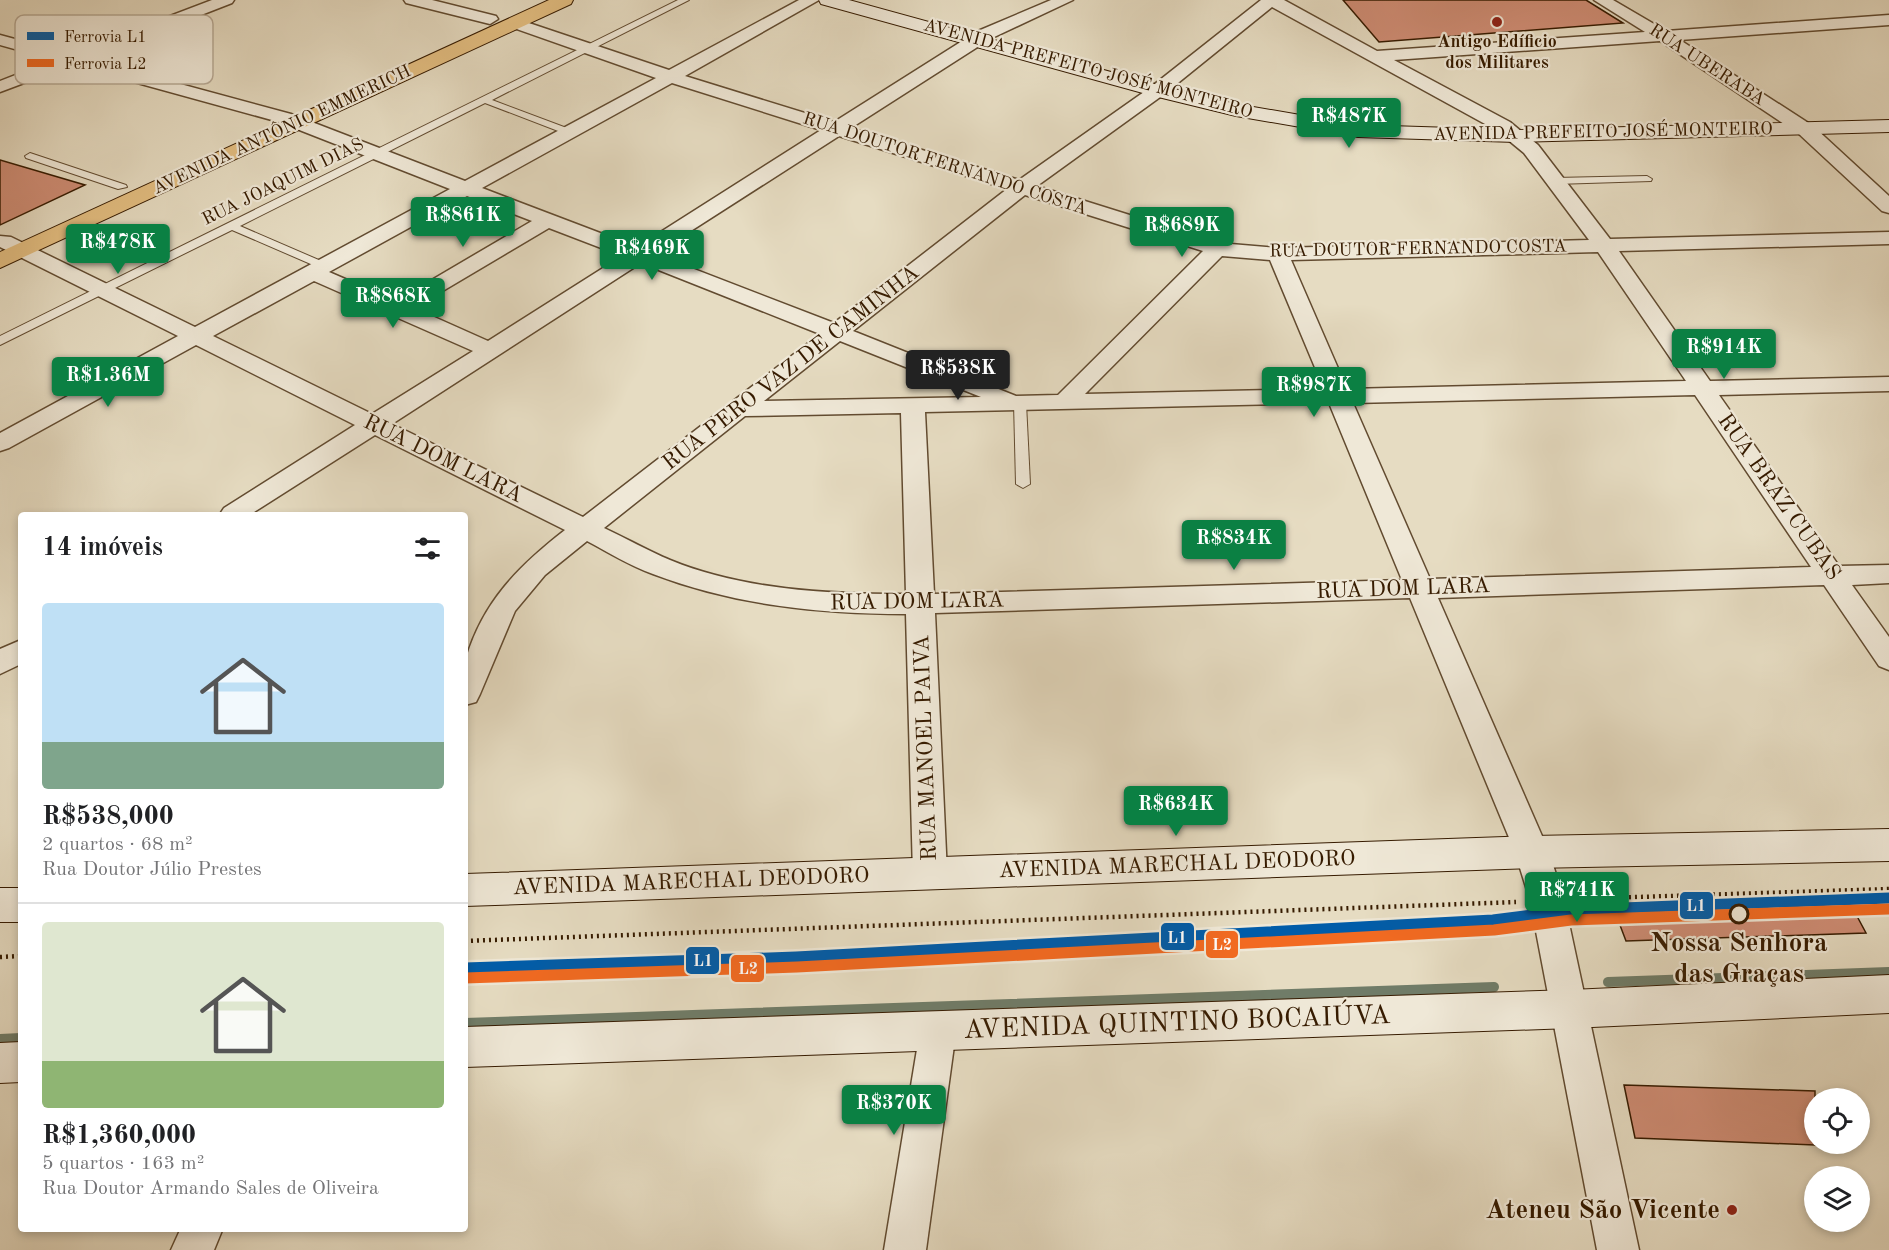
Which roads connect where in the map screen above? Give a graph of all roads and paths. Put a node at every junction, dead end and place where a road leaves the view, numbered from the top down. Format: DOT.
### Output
graph roads {
  1 [pos="226,0"];
  2 [pos="412,0"];
  3 [pos="530,0"];
  4 [pos="564,0"];
  5 [pos="685,0"];
  6 [pos="811,0"];
  7 [pos="828,0"];
  8 [pos="857,0"];
  9 [pos="1065,0"];
  10 [pos="1271,0"];
  11 [pos="1602,0"];
  12 [pos="187,15"];
  13 [pos="490,19"];
  14 [pos="1889,20"];
  15 [pos="514,23"];
  16 [pos="1662,35"];
  17 [pos="980,38"];
  18 [pos="0,40"];
  19 [pos="15,44"];
  20 [pos="589,48"];
  21 [pos="1374,56"];
  22 [pos="670,77"];
  23 [pos="15,81"];
  24 [pos="165,84"];
  25 [pos="0,87"];
  26 [pos="1161,87"];
  27 [pos="484,100"];
  28 [pos="1889,117"];
  29 [pos="287,119"];
  30 [pos="1799,126"];
  31 [pos="1889,126"];
  32 [pos="836,129"];
  33 [pos="1510,131"];
  34 [pos="569,132"];
  35 [pos="376,154"];
  36 [pos="30,156"];
  37 [pos="1647,179"];
  38 [pos="1555,181"];
  39 [pos="122,187"];
  40 [pos="465,188"];
  41 [pos="1020,189"];
  42 [pos="1889,207"];
  43 [pos="548,220"];
  44 [pos="232,226"];
  45 [pos="1889,238"];
  46 [pos="1604,244"];
  47 [pos="7,249"];
  48 [pos="1217,249"];
  49 [pos="1278,254"];
  50 [pos="639,255"];
  51 [pos="318,269"];
  52 [pos="103,290"];
  53 [pos="397,309"];
  54 [pos="836,334"];
  55 [pos="195,336"];
  56 [pos="0,341"];
  57 [pos="490,350"];
  58 [pos="946,375"];
  59 [pos="1889,384"];
  60 [pos="1704,388"];
  61 [pos="1338,396"];
  62 [pos="1064,402"];
  63 [pos="1020,404"];
  64 [pos="921,406"];
  65 [pos="739,409"];
  66 [pos="374,425"];
  67 [pos="0,443"];
  68 [pos="1023,484"];
  69 [pos="236,512"];
  70 [pos="583,529"];
  71 [pos="1889,574"];
  72 [pos="1833,575"];
  73 [pos="1420,588"];
  74 [pos="921,604"];
  75 [pos="1889,659"];
  76 [pos="468,687"];
  77 [pos="1889,845"];
  78 [pos="1532,852"];
  79 [pos="930,874"];
  80 [pos="1889,889"];
  81 [pos="468,890"];
  82 [pos="1547,900"];
  83 [pos="0,905"];
  84 [pos="18,905"];
  85 [pos="468,941"];
  86 [pos="18,956"];
  87 [pos="0,957"];
  88 [pos="1889,994"];
  89 [pos="1571,1009"];
  90 [pos="939,1031"];
  91 [pos="468,1047"];
  92 [pos="18,1062"];
  93 [pos="0,1063"];
  94 [pos="201,1232"];
  95 [pos="192,1250"];
  96 [pos="905,1250"];
  97 [pos="1618,1250"];
  1 -- 12 [label="street"];
  2 -- 13 [label="street"];
  3 -- 13 [label="main road, AVENIDA ANTÔNIO EMMERICH"];
  4 -- 15 [label="main road, AVENIDA ANTÔNIO EMMERICH"];
  5 -- 20 [label="lane, RUA JOAQUIM DIAS"];
  6 -- 22 [label="street"];
  7 -- 17 [label="main road, AVENIDA PREFEITO JOSÉ MONTEIRO"];
  8 -- 17 [label="main road, AVENIDA PREFEITO JOSÉ MONTEIRO"];
  9 -- 17 [label="street"];
  10 -- 21 [label="street, RUA BRAZ CUBAS"];
  10 -- 26 [label="street, RUA PERO VAZ DE CAMINHA"];
  11 -- 16 [label="street, RUA UBERABA"];
  13 -- 29 [label="main road, AVENIDA ANTÔNIO EMMERICH"];
  14 -- 16 [label="street"];
  15 -- 20 [label="street, RUA DOUTOR FERNANDO COSTA"];
  15 -- 29 [label="main road, AVENIDA ANTÔNIO EMMERICH"];
  16 -- 21 [label="street"];
  16 -- 30 [label="street, RUA UBERABA"];
  17 -- 26 [label="main road, AVENIDA PREFEITO JOSÉ MONTEIRO"];
  17 -- 32 [label="street"];
  18 -- 19 [label="street"];
  20 -- 22 [label="street, RUA DOUTOR FERNANDO COSTA"];
  20 -- 27 [label="lane, RUA JOAQUIM DIAS"];
  21 -- 33 [label="street, RUA BRAZ CUBAS"];
  22 -- 32 [label="street, RUA DOUTOR FERNANDO COSTA"];
  22 -- 34 [label="street"];
  23 -- 25 [label="street"];
  24 -- 29 [label="street"];
  26 -- 33 [label="main road, AVENIDA PREFEITO JOSÉ MONTEIRO"];
  26 -- 41 [label="street, RUA PERO VAZ DE CAMINHA"];
  27 -- 34 [label="lane"];
  27 -- 35 [label="lane, RUA JOAQUIM DIAS"];
  28 -- 30 [label="main road, AVENIDA PREFEITO JOSÉ MONTEIRO"];
  29 -- 35 [label="street"];
  29 -- 39 [label="main road, AVENIDA ANTÔNIO EMMERICH"];
  29 -- 47 [label="main road, AVENIDA ANTÔNIO EMMERICH"];
  30 -- 31 [label="main road, AVENIDA PREFEITO JOSÉ MONTEIRO"];
  30 -- 33 [label="main road, AVENIDA PREFEITO JOSÉ MONTEIRO"];
  30 -- 42 [label="street, RUA UBERABA"];
  32 -- 41 [label="street, RUA DOUTOR FERNANDO COSTA"];
  32 -- 50 [label="street"];
  33 -- 38 [label="street, RUA BRAZ CUBAS"];
  34 -- 40 [label="street"];
  35 -- 40 [label="street"];
  35 -- 44 [label="lane, RUA JOAQUIM DIAS"];
  36 -- 39 [label="lane"];
  37 -- 38 [label="lane"];
  38 -- 46 [label="street, RUA BRAZ CUBAS"];
  39 -- 47 [label="main road, AVENIDA ANTÔNIO EMMERICH"];
  40 -- 43 [label="street"];
  40 -- 51 [label="street"];
  41 -- 48 [label="street, RUA DOUTOR FERNANDO COSTA"];
  41 -- 54 [label="street, RUA PERO VAZ DE CAMINHA"];
  43 -- 50 [label="street"];
  43 -- 53 [label="street"];
  44 -- 51 [label="lane"];
  44 -- 52 [label="lane, RUA JOAQUIM DIAS"];
  45 -- 46 [label="street, RUA DOUTOR FERNANDO COSTA"];
  46 -- 49 [label="street, RUA DOUTOR FERNANDO COSTA"];
  46 -- 60 [label="street, RUA BRAZ CUBAS"];
  47 -- 52 [label="street, RUA DOM LARA"];
  48 -- 49 [label="street, RUA DOUTOR FERNANDO COSTA"];
  48 -- 62 [label="street"];
  49 -- 61 [label="street"];
  50 -- 54 [label="street"];
  50 -- 57 [label="street"];
  51 -- 53 [label="street"];
  51 -- 55 [label="street"];
  52 -- 55 [label="street, RUA DOM LARA"];
  52 -- 56 [label="lane, RUA JOAQUIM DIAS"];
  53 -- 57 [label="street"];
  54 -- 58 [label="street"];
  54 -- 65 [label="street, RUA PERO VAZ DE CAMINHA"];
  55 -- 66 [label="street, RUA DOM LARA"];
  55 -- 67 [label="street"];
  57 -- 66 [label="street"];
  58 -- 63 [label="street"];
  58 -- 64 [label="street"];
  59 -- 60 [label="street"];
  60 -- 61 [label="street"];
  60 -- 72 [label="street, RUA BRAZ CUBAS"];
  61 -- 62 [label="street"];
  61 -- 73 [label="street"];
  62 -- 63 [label="street"];
  63 -- 64 [label="street"];
  63 -- 68 [label="lane"];
  64 -- 65 [label="street"];
  64 -- 74 [label="street, RUA MANOEL PAIVA"];
  65 -- 70 [label="street, RUA PERO VAZ DE CAMINHA"];
  66 -- 69 [label="street"];
  66 -- 70 [label="street, RUA DOM LARA"];
  70 -- 74 [label="street, RUA DOM LARA"];
  70 -- 76 [label="street, RUA PERO VAZ DE CAMINHA"];
  71 -- 72 [label="street, RUA DOM LARA"];
  72 -- 73 [label="street, RUA DOM LARA"];
  72 -- 75 [label="street, RUA BRAZ CUBAS"];
  73 -- 74 [label="street, RUA DOM LARA"];
  73 -- 78 [label="street"];
  74 -- 79 [label="street, RUA MANOEL PAIVA"];
  77 -- 78 [label="main road, AVENIDA MARECHAL DEODORO"];
  78 -- 79 [label="main road, AVENIDA MARECHAL DEODORO"];
  78 -- 82 [label="street"];
  79 -- 81 [label="main road, AVENIDA MARECHAL DEODORO"];
  80 -- 82 [label="path"];
  82 -- 85 [label="path"];
  82 -- 89 [label="street"];
  83 -- 84 [label="main road"];
  86 -- 87 [label="path"];
  88 -- 89 [label="main road, AVENIDA QUINTINO BOCAIÚVA"];
  89 -- 90 [label="main road, AVENIDA QUINTINO BOCAIÚVA"];
  89 -- 97 [label="street"];
  90 -- 91 [label="main road, AVENIDA QUINTINO BOCAIÚVA"];
  90 -- 96 [label="street"];
  92 -- 93 [label="main road"];
  94 -- 95 [label="street"];
}
